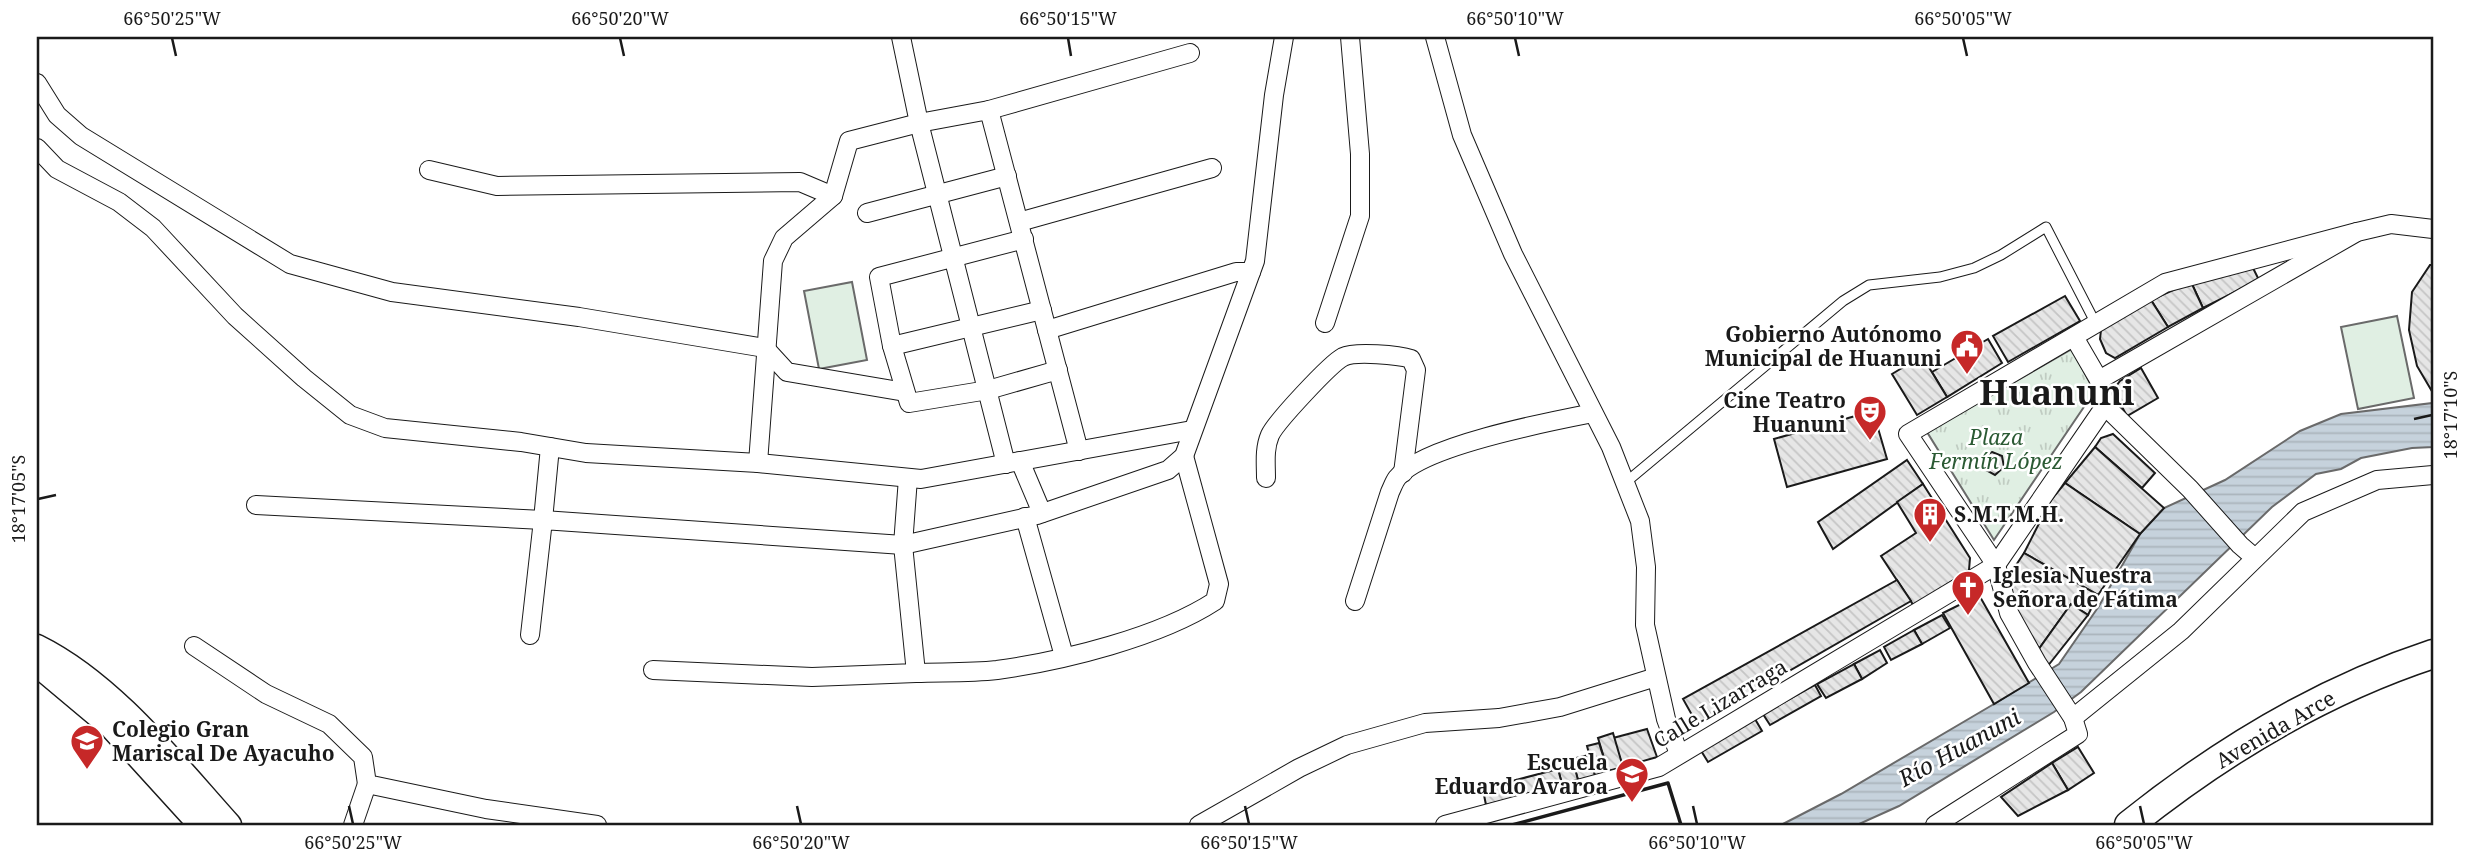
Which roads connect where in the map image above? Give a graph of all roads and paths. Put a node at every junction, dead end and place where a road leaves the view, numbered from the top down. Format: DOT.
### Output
graph roads {
  1 [pos="901,37"];
  2 [pos="1284,37"];
  3 [pos="1350,37"];
  4 [pos="1435,37"];
  5 [pos="1190,53"];
  6 [pos="37,83"];
  7 [pos="989,110"];
  8 [pos="919,123"];
  9 [pos="37,148"];
  10 [pos="1212,168"];
  11 [pos="429,170"];
  12 [pos="1007,176"];
  13 [pos="938,195"];
  14 [pos="833,196"];
  15 [pos="867,213"];
  16 [pos="1019,222"];
  17 [pos="2433,229"];
  18 [pos="2357,232"];
  19 [pos="1024,239"];
  20 [pos="954,257"];
  21 [pos="1251,272"];
  22 [pos="1042,310"];
  23 [pos="1325,323"];
  24 [pos="2096,324"];
  25 [pos="971,326"];
  26 [pos="1047,330"];
  27 [pos="2074,337"];
  28 [pos="891,346"];
  29 [pos="765,348"];
  30 [pos="1058,370"];
  31 [pos="2099,380"];
  32 [pos="988,390"];
  33 [pos="905,392"];
  34 [pos="2105,406"];
  35 [pos="1593,413"];
  36 [pos="1192,430"];
  37 [pos="551,447"];
  38 [pos="1079,451"];
  39 [pos="1184,456"];
  40 [pos="758,463"];
  41 [pos="1013,463"];
  42 [pos="1403,473"];
  43 [pos="2433,475"];
  44 [pos="908,478"];
  45 [pos="1266,478"];
  46 [pos="1625,483"];
  47 [pos="256,505"];
  48 [pos="1033,515"];
  49 [pos="543,520"];
  50 [pos="903,545"];
  51 [pos="2255,558"];
  52 [pos="1996,565"];
  53 [pos="1355,601"];
  54 [pos="530,635"];
  55 [pos="194,646"];
  56 [pos="37,647"];
  57 [pos="2433,653"];
  58 [pos="1064,656"];
  59 [pos="37,664"];
  60 [pos="653,670"];
  61 [pos="916,673"];
  62 [pos="1656,677"];
  63 [pos="2070,713"];
  64 [pos="1679,754"];
  65 [pos="367,785"];
  66 [pos="201,825"];
  67 [pos="229,825"];
  68 [pos="353,825"];
  69 [pos="597,825"];
  70 [pos="1199,825"];
  71 [pos="1445,825"];
  72 [pos="1935,825"];
  73 [pos="2129,825"];
  1 -- 8 [label="street"];
  2 -- 21 [label="street"];
  3 -- 23 [label="street"];
  4 -- 35 [label="street"];
  5 -- 7 [label="street"];
  6 -- 29 [label="street"];
  7 -- 8 [label="street"];
  7 -- 12 [label="street"];
  8 -- 13 [label="street"];
  8 -- 14 [label="street"];
  9 -- 37 [label="street"];
  10 -- 16 [label="street"];
  11 -- 14 [label="street"];
  12 -- 13 [label="street"];
  12 -- 16 [label="street"];
  13 -- 15 [label="street"];
  13 -- 20 [label="street"];
  14 -- 29 [label="street"];
  16 -- 19 [label="street"];
  17 -- 18 [label="street"];
  18 -- 24 [label="street"];
  18 -- 31 [label="street"];
  19 -- 20 [label="street"];
  19 -- 22 [label="street"];
  20 -- 25 [label="street"];
  20 -- 28 [label="street"];
  21 -- 26 [label="street"];
  21 -- 36 [label="street"];
  22 -- 25 [label="street"];
  22 -- 26 [label="street"];
  24 -- 27 [label="street"];
  24 -- 46 [label="lane"];
  25 -- 28 [label="street"];
  25 -- 32 [label="street"];
  26 -- 30 [label="street"];
  27 -- 31 [label="street"];
  27 -- 52 [label="street"];
  28 -- 33 [label="street"];
  29 -- 33 [label="street"];
  29 -- 40 [label="street"];
  30 -- 32 [label="street"];
  30 -- 38 [label="street"];
  31 -- 34 [label="street"];
  32 -- 33 [label="street"];
  32 -- 41 [label="street"];
  34 -- 51 [label="street"];
  34 -- 52 [label="street"];
  35 -- 42 [label="street"];
  35 -- 46 [label="street"];
  36 -- 38 [label="street"];
  36 -- 39 [label="street"];
  37 -- 40 [label="street"];
  37 -- 49 [label="street"];
  38 -- 41 [label="street"];
  39 -- 48 [label="street"];
  39 -- 58 [label="street"];
  40 -- 44 [label="street"];
  41 -- 44 [label="street"];
  41 -- 48 [label="street"];
  42 -- 45 [label="street"];
  42 -- 53 [label="street"];
  43 -- 51 [label="street"];
  44 -- 50 [label="street"];
  46 -- 62 [label="street"];
  47 -- 49 [label="street"];
  48 -- 50 [label="street"];
  48 -- 58 [label="street"];
  49 -- 50 [label="street"];
  49 -- 54 [label="street"];
  50 -- 61 [label="street"];
  51 -- 63 [label="street"];
  52 -- 63 [label="street"];
  52 -- 64 [label="street, Calle Lizarraga"];
  55 -- 65 [label="street"];
  56 -- 67 [label="street"];
  57 -- 73 [label="main road, Avenida Arce"];
  58 -- 61 [label="street"];
  59 -- 66 [label="street"];
  60 -- 61 [label="street"];
  62 -- 64 [label="street"];
  62 -- 70 [label="street"];
  63 -- 72 [label="street"];
  64 -- 71 [label="street, Calle Lizarraga"];
  65 -- 68 [label="street"];
  65 -- 69 [label="street"];
}
